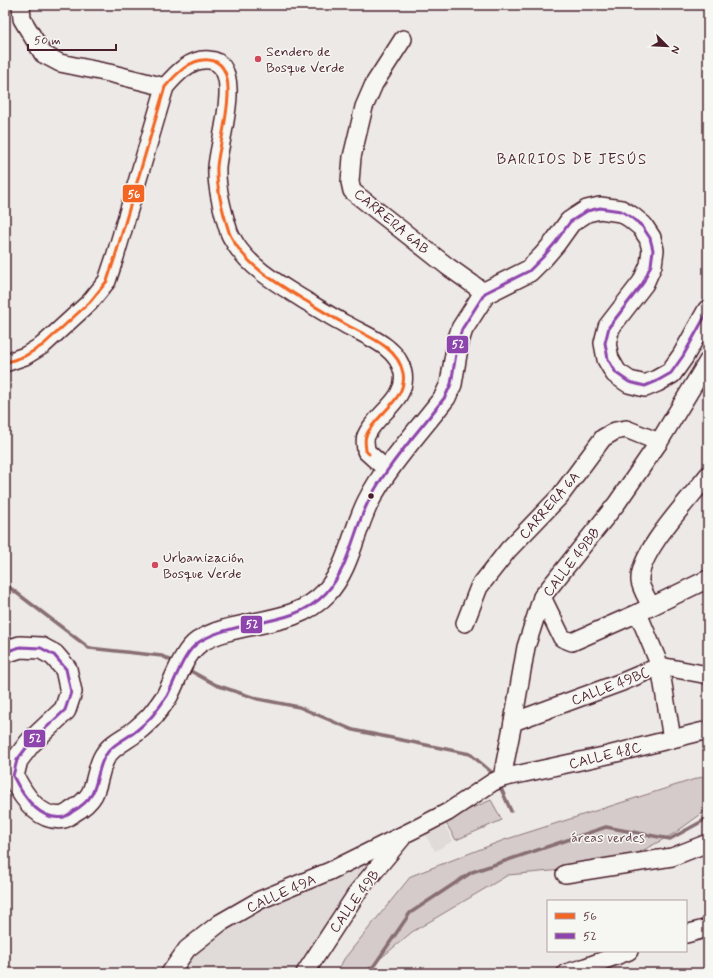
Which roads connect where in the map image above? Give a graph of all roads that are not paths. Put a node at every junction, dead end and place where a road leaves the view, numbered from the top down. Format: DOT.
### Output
graph roads {
  1 [pos="21,5"];
  2 [pos="403,38"];
  3 [pos="164,87"];
  4 [pos="485,293"];
  5 [pos="708,311"];
  6 [pos="708,362"];
  7 [pos="5,363"];
  8 [pos="659,442"];
  9 [pos="388,471"];
  10 [pos="708,475"];
  11 [pos="708,579"];
  12 [pos="542,598"];
  13 [pos="644,610"];
  14 [pos="465,622"];
  15 [pos="5,652"];
  16 [pos="660,666"];
  17 [pos="708,675"];
  18 [pos="513,722"];
  19 [pos="708,730"];
  20 [pos="672,739"];
  21 [pos="9,776"];
  22 [pos="498,780"];
  23 [pos="407,832"];
  24 [pos="708,843"];
  25 [pos="565,874"];
  26 [pos="708,928"];
  27 [pos="687,934"];
  28 [pos="626,952"];
  29 [pos="170,973"];
  30 [pos="305,973"];
  31 [pos="566,973"];
  1 -- 3 [label="street"];
  2 -- 4 [label="street, CARRERA 6AB"];
  3 -- 7 [label="street"];
  3 -- 9 [label="street"];
  4 -- 5 [label="main road"];
  4 -- 9 [label="main road"];
  6 -- 8 [label="street, CALLE 49BB"];
  8 -- 12 [label="street, CALLE 49BB"];
  8 -- 14 [label="street, CARRERA 6A"];
  9 -- 21 [label="main road"];
  10 -- 13 [label="street"];
  11 -- 13 [label="street"];
  12 -- 13 [label="street"];
  12 -- 18 [label="street, CALLE 49BB"];
  13 -- 16 [label="street"];
  15 -- 21 [label="main road"];
  16 -- 17 [label="street, CALLE 49BC"];
  16 -- 18 [label="street, CALLE 49BC"];
  16 -- 20 [label="street"];
  18 -- 22 [label="street, CALLE 49BB"];
  19 -- 20 [label="street, CALLE 48C"];
  20 -- 22 [label="street, CALLE 48C"];
  22 -- 23 [label="street"];
  23 -- 29 [label="street, CALLE 49A"];
  23 -- 30 [label="street, CALLE 49B"];
  24 -- 25 [label="street"];
  26 -- 27 [label="street"];
  28 -- 31 [label="street"];
}
